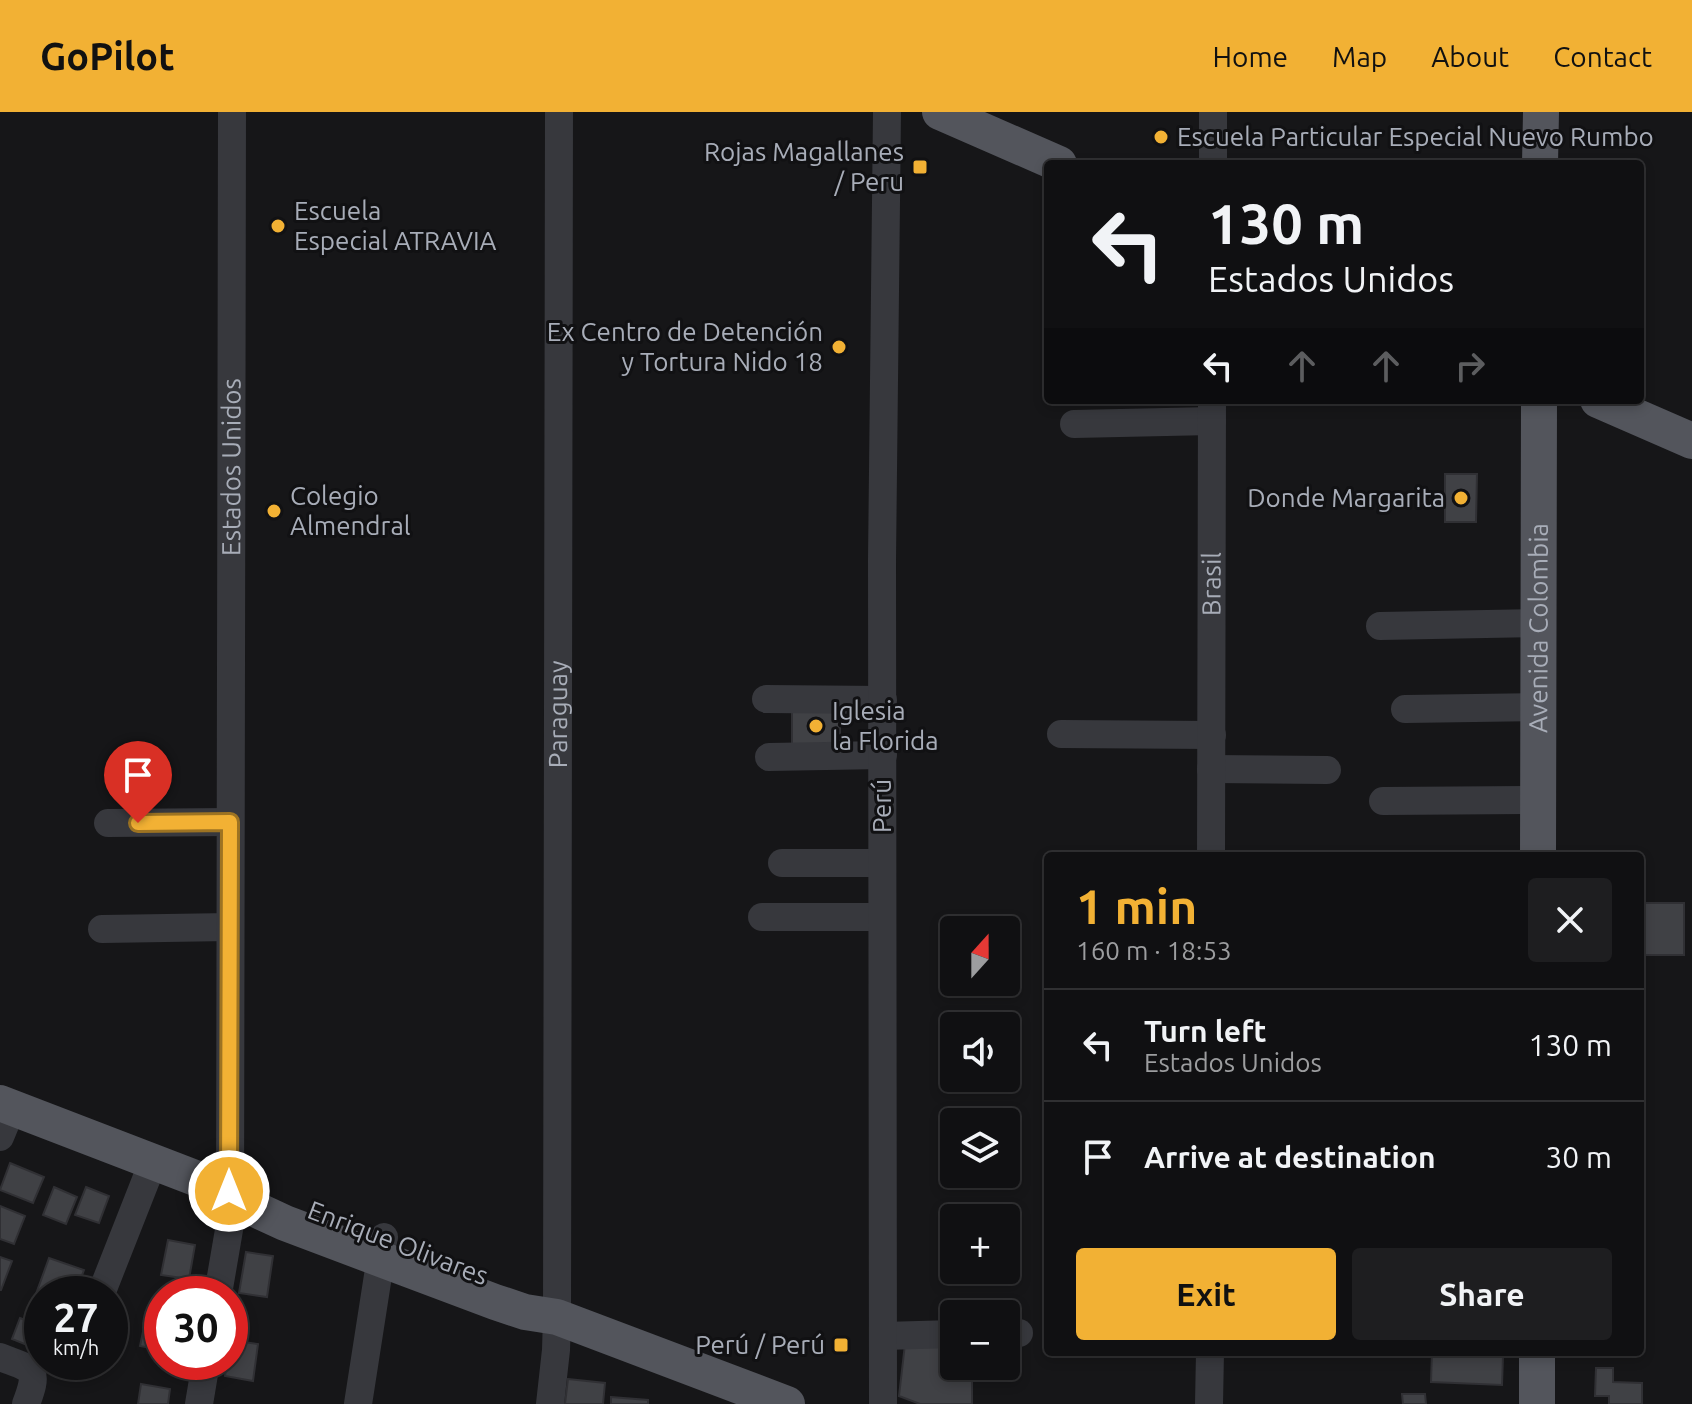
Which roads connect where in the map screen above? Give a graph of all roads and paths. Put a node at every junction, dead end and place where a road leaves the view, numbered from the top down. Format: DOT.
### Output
graph roads {
  1 [pos="232,112"];
  2 [pos="559,112"];
  3 [pos="887,112"];
  4 [pos="940,112"];
  5 [pos="1213,112"];
  6 [pos="1541,112"];
  7 [pos="1050,160"];
  8 [pos="1213,160"];
  9 [pos="1540,160"];
  10 [pos="1539,404"];
  11 [pos="1607,404"];
  12 [pos="1212,411"];
  13 [pos="1074,424"];
  14 [pos="1692,441"];
  15 [pos="1538,623"];
  16 [pos="1380,626"];
  17 [pos="766,699"];
  18 [pos="883,700"];
  19 [pos="1538,707"];
  20 [pos="1405,709"];
  21 [pos="1061,734"];
  22 [pos="1212,735"];
  23 [pos="883,755"];
  24 [pos="769,757"];
  25 [pos="1211,769"];
  26 [pos="1327,770"];
  27 [pos="1538,800"];
  28 [pos="1383,801"];
  29 [pos="230,822"];
  30 [pos="108,823"];
  31 [pos="1211,852"];
  32 [pos="1538,852"];
  33 [pos="782,863"];
  34 [pos="882,863"];
  35 [pos="762,917"];
  36 [pos="882,917"];
  37 [pos="230,927"];
  38 [pos="102,929"];
  39 [pos="4,1116"];
  40 [pos="153,1162"];
  41 [pos="229,1191"];
  42 [pos="382,1248"];
  43 [pos="108,1276"];
  44 [pos="221,1276"];
  45 [pos="557,1317"];
  46 [pos="940,1334"];
  47 [pos="883,1336"];
  48 [pos="1210,1356"];
  49 [pos="1537,1356"];
  50 [pos="0,1357"];
  51 [pos="203,1380"];
  52 [pos="364,1402"];
  53 [pos="26,1404"];
  54 [pos="199,1404"];
  55 [pos="550,1404"];
  56 [pos="787,1404"];
  57 [pos="883,1404"];
  58 [pos="1209,1404"];
  59 [pos="1537,1404"];
  1 -- 29 [label="street, Estados Unidos"];
  2 -- 45 [label="street, Paraguay"];
  3 -- 18 [label="street, Perú"];
  4 -- 7 [label="main road"];
  5 -- 8 [label="street"];
  6 -- 9 [label="main road"];
  10 -- 15 [label="main road, Avenida Colombia"];
  11 -- 14 [label="main road"];
  12 -- 13 [label="street"];
  12 -- 22 [label="street, Brasil"];
  15 -- 16 [label="street"];
  15 -- 19 [label="main road, Avenida Colombia"];
  17 -- 18 [label="street"];
  18 -- 23 [label="street, Perú"];
  19 -- 20 [label="street"];
  19 -- 27 [label="main road, Avenida Colombia"];
  21 -- 22 [label="street"];
  22 -- 25 [label="street, Brasil"];
  23 -- 24 [label="street"];
  23 -- 34 [label="street, Perú"];
  25 -- 26 [label="street"];
  25 -- 31 [label="street, Brasil"];
  27 -- 28 [label="street"];
  27 -- 32 [label="main road, Avenida Colombia"];
  29 -- 30 [label="street"];
  29 -- 37 [label="street, Estados Unidos"];
  33 -- 34 [label="street"];
  34 -- 36 [label="street, Perú"];
  35 -- 36 [label="street"];
  36 -- 47 [label="street, Perú"];
  37 -- 38 [label="street"];
  37 -- 41 [label="street, Estados Unidos"];
  39 -- 40 [label="main road, Enrique Olivares"];
  40 -- 41 [label="main road, Enrique Olivares"];
  40 -- 43 [label="street"];
  41 -- 42 [label="main road, Enrique Olivares"];
  41 -- 44 [label="street, Estados Unidos"];
  42 -- 45 [label="main road, Enrique Olivares"];
  42 -- 52 [label="street"];
  45 -- 55 [label="street, Paraguay"];
  45 -- 56 [label="main road, Enrique Olivares"];
  46 -- 47 [label="street"];
  47 -- 57 [label="street, Perú"];
  48 -- 58 [label="street"];
  49 -- 59 [label="main road"];
  50 -- 53 [label="street"];
  51 -- 54 [label="street"];
}
